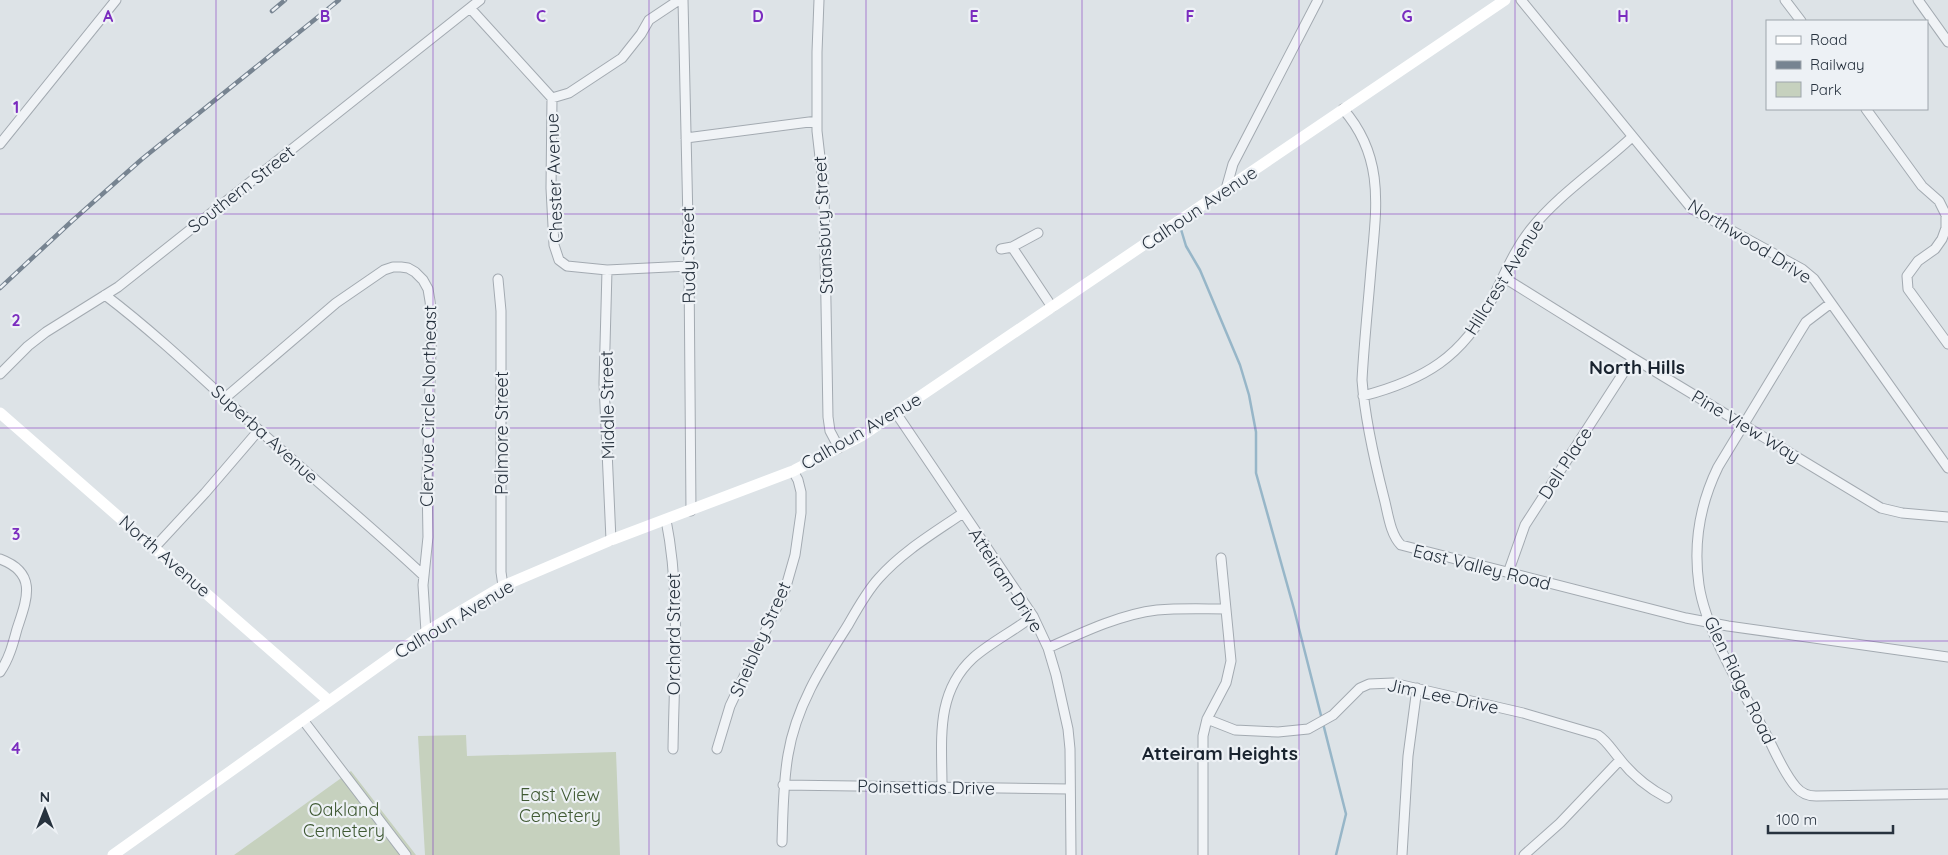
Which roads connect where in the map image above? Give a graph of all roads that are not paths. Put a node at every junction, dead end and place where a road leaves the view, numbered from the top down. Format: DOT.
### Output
graph roads {
  1 [pos="116,0"];
  2 [pos="480,0"];
  3 [pos="681,0"];
  4 [pos="819,0"];
  5 [pos="1318,0"];
  6 [pos="1505,0"];
  7 [pos="1521,0"];
  8 [pos="1786,0"];
  9 [pos="1918,0"];
  10 [pos="470,8"];
  11 [pos="1800,20"];
  12 [pos="1948,42"];
  13 [pos="552,98"];
  14 [pos="1343,109"];
  15 [pos="1867,110"];
  16 [pos="817,121"];
  17 [pos="1632,137"];
  18 [pos="686,138"];
  19 [pos="0,144"];
  20 [pos="1226,189"];
  21 [pos="1038,233"];
  22 [pos="1012,247"];
  23 [pos="1001,249"];
  24 [pos="689,266"];
  25 [pos="607,270"];
  26 [pos="1503,277"];
  27 [pos="498,279"];
  28 [pos="104,295"];
  29 [pos="1831,303"];
  30 [pos="1052,308"];
  31 [pos="1948,344"];
  32 [pos="1633,358"];
  33 [pos="0,374"];
  34 [pos="1363,396"];
  35 [pos="225,398"];
  36 [pos="0,413"];
  37 [pos="896,413"];
  38 [pos="1744,425"];
  39 [pos="259,430"];
  40 [pos="839,448"];
  41 [pos="1948,468"];
  42 [pos="794,470"];
  43 [pos="691,510"];
  44 [pos="963,513"];
  45 [pos="1948,518"];
  46 [pos="666,520"];
  47 [pos="611,540"];
  48 [pos="155,547"];
  49 [pos="1221,558"];
  50 [pos="0,559"];
  51 [pos="1508,573"];
  52 [pos="424,576"];
  53 [pos="503,586"];
  54 [pos="1226,609"];
  55 [pos="1033,616"];
  56 [pos="1710,622"];
  57 [pos="426,632"];
  58 [pos="1048,648"];
  59 [pos="1948,657"];
  60 [pos="0,672"];
  61 [pos="1417,688"];
  62 [pos="329,701"];
  63 [pos="1208,719"];
  64 [pos="303,720"];
  65 [pos="673,749"];
  66 [pos="718,749"];
  67 [pos="1620,760"];
  68 [pos="784,785"];
  69 [pos="942,787"];
  70 [pos="1069,789"];
  71 [pos="1948,794"];
  72 [pos="1667,798"];
  73 [pos="782,842"];
  74 [pos="117,854"];
  75 [pos="406,855"];
  76 [pos="1070,855"];
  77 [pos="1202,855"];
  78 [pos="1402,855"];
  79 [pos="1524,855"];
  1 -- 19 [label="street"];
  2 -- 10 [label="street, Southern Street"];
  3 -- 13 [label="street"];
  3 -- 18 [label="street, Rudy Street"];
  4 -- 16 [label="street, Stansbury Street"];
  5 -- 20 [label="street"];
  6 -- 14 [label="street, Calhoun Avenue"];
  7 -- 17 [label="street, Northwood Drive"];
  8 -- 11 [label="street"];
  9 -- 12 [label="street"];
  10 -- 13 [label="street, Chester Avenue"];
  10 -- 28 [label="street, Southern Street"];
  13 -- 25 [label="street, Chester Avenue"];
  14 -- 20 [label="street, Calhoun Avenue"];
  14 -- 34 [label="street, East Valley Road"];
  15 -- 31 [label="street"];
  16 -- 18 [label="street"];
  16 -- 40 [label="street, Stansbury Street"];
  17 -- 26 [label="street, Hillcrest Avenue"];
  17 -- 29 [label="street, Northwood Drive"];
  18 -- 24 [label="street, Rudy Street"];
  20 -- 30 [label="street, Calhoun Avenue"];
  21 -- 22 [label="street"];
  22 -- 23 [label="street"];
  22 -- 30 [label="street"];
  24 -- 25 [label="street"];
  24 -- 43 [label="street, Rudy Street"];
  25 -- 47 [label="street, Middle Street"];
  26 -- 32 [label="street, Pine View Way"];
  26 -- 34 [label="street, Hillcrest Avenue"];
  27 -- 53 [label="street, Palmore Street"];
  28 -- 33 [label="street, Southern Street"];
  28 -- 35 [label="street, Superba Avenue"];
  29 -- 38 [label="street, Glen Ridge Road"];
  29 -- 41 [label="street, Northwood Drive"];
  30 -- 37 [label="street, Calhoun Avenue"];
  32 -- 38 [label="street, Pine View Way"];
  32 -- 51 [label="street, Dell Place"];
  34 -- 51 [label="street, East Valley Road"];
  35 -- 39 [label="street, Superba Avenue"];
  35 -- 52 [label="street, Clervue Circle Northeast"];
  36 -- 48 [label="street, North Avenue"];
  37 -- 40 [label="street, Calhoun Avenue"];
  37 -- 44 [label="street, Atteiram Drive"];
  38 -- 45 [label="street, Pine View Way"];
  38 -- 56 [label="street, Glen Ridge Road"];
  39 -- 48 [label="street"];
  39 -- 52 [label="street, Superba Avenue"];
  40 -- 42 [label="street, Calhoun Avenue"];
  42 -- 43 [label="street, Calhoun Avenue"];
  42 -- 66 [label="street, Sheibley Street"];
  43 -- 46 [label="street, Calhoun Avenue"];
  44 -- 55 [label="street, Atteiram Drive"];
  44 -- 68 [label="street"];
  46 -- 47 [label="street, Calhoun Avenue"];
  46 -- 65 [label="street, Orchard Street"];
  47 -- 53 [label="street, Calhoun Avenue"];
  48 -- 62 [label="street, North Avenue"];
  49 -- 54 [label="street"];
  50 -- 60 [label="street"];
  51 -- 56 [label="street, East Valley Road"];
  52 -- 57 [label="street, Clervue Circle Northeast"];
  53 -- 57 [label="street, Calhoun Avenue"];
  54 -- 58 [label="street"];
  54 -- 63 [label="street"];
  55 -- 58 [label="street, Atteiram Drive"];
  55 -- 69 [label="street"];
  56 -- 59 [label="street, East Valley Road"];
  56 -- 71 [label="street, Glen Ridge Road"];
  57 -- 62 [label="street, Calhoun Avenue"];
  58 -- 70 [label="street, Atteiram Drive"];
  61 -- 63 [label="street, Jim Lee Drive"];
  61 -- 67 [label="street, Jim Lee Drive"];
  61 -- 78 [label="street"];
  62 -- 64 [label="street, Calhoun Avenue"];
  63 -- 77 [label="street"];
  64 -- 74 [label="street, Calhoun Avenue"];
  64 -- 75 [label="street"];
  67 -- 72 [label="street, Jim Lee Drive"];
  67 -- 79 [label="street"];
  68 -- 69 [label="street, Poinsettias Drive"];
  68 -- 73 [label="street"];
  69 -- 70 [label="street, Poinsettias Drive"];
  70 -- 76 [label="street, Atteiram Drive"];
}
